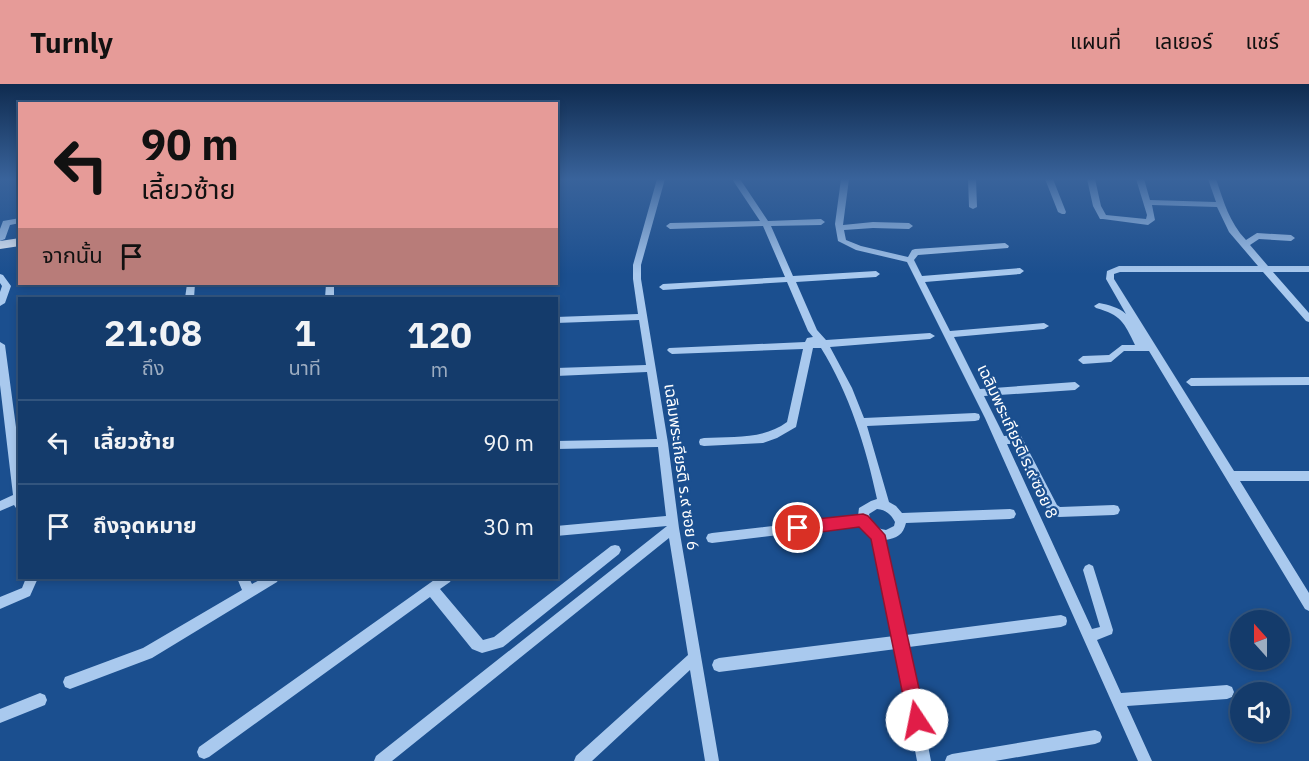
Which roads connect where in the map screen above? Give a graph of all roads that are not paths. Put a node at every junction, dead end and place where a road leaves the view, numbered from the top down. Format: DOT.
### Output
graph roads {
  1 [pos="652,211"];
  2 [pos="758,211"];
  3 [pos="841,211"];
  4 [pos="1099,211"];
  5 [pos="1150,211"];
  6 [pos="1223,211"];
  7 [pos="18,220"];
  8 [pos="822,222"];
  9 [pos="766,224"];
  10 [pos="670,226"];
  11 [pos="909,226"];
  12 [pos="839,228"];
  13 [pos="18,236"];
  14 [pos="1291,238"];
  15 [pos="0,241"];
  16 [pos="18,242"];
  17 [pos="1245,245"];
  18 [pos="1005,246"];
  19 [pos="910,260"];
  20 [pos="1309,269"];
  21 [pos="1266,270"];
  22 [pos="1020,271"];
  23 [pos="876,274"];
  24 [pos="0,277"];
  25 [pos="920,279"];
  26 [pos="792,280"];
  27 [pos="663,287"];
  28 [pos="0,303"];
  29 [pos="1099,306"];
  30 [pos="643,317"];
  31 [pos="1309,319"];
  32 [pos="558,320"];
  33 [pos="1044,326"];
  34 [pos="813,331"];
  35 [pos="949,334"];
  36 [pos="930,336"];
  37 [pos="825,343"];
  38 [pos="0,345"];
  39 [pos="808,345"];
  40 [pos="1146,347"];
  41 [pos="672,350"];
  42 [pos="1083,360"];
  43 [pos="652,368"];
  44 [pos="558,372"];
  45 [pos="1309,381"];
  46 [pos="1191,382"];
  47 [pos="1074,386"];
  48 [pos="978,393"];
  49 [pos="2,395"];
  50 [pos="975,417"];
  51 [pos="861,422"];
  52 [pos="1000,441"];
  53 [pos="704,442"];
  54 [pos="663,443"];
  55 [pos="558,445"];
  56 [pos="1233,476"];
  57 [pos="1309,476"];
  58 [pos="18,495"];
  59 [pos="18,501"];
  60 [pos="884,504"];
  61 [pos="0,506"];
  62 [pos="1114,510"];
  63 [pos="1010,514"];
  64 [pos="899,518"];
  65 [pos="863,520"];
  66 [pos="673,524"];
  67 [pos="558,531"];
  68 [pos="878,535"];
  69 [pos="712,538"];
  70 [pos="615,550"];
  71 [pos="1089,570"];
  72 [pos="32,579"];
  73 [pos="243,579"];
  74 [pos="271,579"];
  75 [pos="444,579"];
  76 [pos="431,588"];
  77 [pos="249,593"];
  78 [pos="0,603"];
  79 [pos="1309,605"];
  80 [pos="1061,621"];
  81 [pos="1089,637"];
  82 [pos="901,639"];
  83 [pos="694,658"];
  84 [pos="719,665"];
  85 [pos="70,682"];
  86 [pos="1227,692"];
  87 [pos="40,700"];
  88 [pos="1118,700"];
  89 [pos="0,716"];
  90 [pos="1095,737"];
  91 [pos="204,752"];
  92 [pos="381,761"];
  93 [pos="581,761"];
  94 [pos="711,761"];
  95 [pos="924,761"];
  96 [pos="952,761"];
  97 [pos="1145,761"];
  1 -- 30 [label="street, เฉลิมพระเกียรติ ร.๙ ซอย 6"];
  2 -- 9 [label="street"];
  3 -- 12 [label="street"];
  4 -- 5 [label="street"];
  6 -- 17 [label="street"];
  7 -- 15 [label="street"];
  8 -- 9 [label="street"];
  9 -- 10 [label="street"];
  9 -- 26 [label="street"];
  11 -- 12 [label="street"];
  12 -- 19 [label="street"];
  13 -- 15 [label="main road"];
  14 -- 17 [label="street"];
  15 -- 16 [label="main road"];
  17 -- 21 [label="street"];
  18 -- 19 [label="street"];
  19 -- 25 [label="street, เฉลิมพระเกียรติ ร.๙ ซอย 8"];
  20 -- 21 [label="street"];
  21 -- 31 [label="street"];
  21 -- 40 [label="street"];
  22 -- 25 [label="street"];
  23 -- 26 [label="street"];
  24 -- 28 [label="street"];
  25 -- 35 [label="street, เฉลิมพระเกียรติ ร.๙ ซอย 8"];
  26 -- 27 [label="street"];
  26 -- 34 [label="street"];
  29 -- 40 [label="street"];
  30 -- 32 [label="street"];
  30 -- 43 [label="street, เฉลิมพระเกียรติ ร.๙ ซอย 6"];
  33 -- 35 [label="street"];
  34 -- 37 [label="street"];
  34 -- 39 [label="street"];
  35 -- 48 [label="street, เฉลิมพระเกียรติ ร.๙ ซอย 8"];
  36 -- 37 [label="street"];
  37 -- 39 [label="street"];
  37 -- 51 [label="street"];
  38 -- 49 [label="street"];
  39 -- 41 [label="street"];
  39 -- 53 [label="street"];
  40 -- 42 [label="street"];
  40 -- 56 [label="street"];
  43 -- 44 [label="street"];
  43 -- 54 [label="street, เฉลิมพระเกียรติ ร.๙ ซอย 6"];
  45 -- 46 [label="street"];
  47 -- 48 [label="street"];
  48 -- 52 [label="street, เฉลิมพระเกียรติ ร.๙ ซอย 8"];
  49 -- 58 [label="street"];
  50 -- 51 [label="street"];
  51 -- 60 [label="street"];
  52 -- 62 [label="street"];
  52 -- 81 [label="street, เฉลิมพระเกียรติ ร.๙ ซอย 8"];
  54 -- 55 [label="street"];
  54 -- 66 [label="street, เฉลิมพระเกียรติ ร.๙ ซอย 6"];
  56 -- 57 [label="street"];
  56 -- 79 [label="street"];
  59 -- 61 [label="street"];
  60 -- 64 [label="street"];
  60 -- 65 [label="street"];
  63 -- 64 [label="street"];
  64 -- 68 [label="street"];
  65 -- 68 [label="street"];
  65 -- 69 [label="street"];
  66 -- 67 [label="street"];
  66 -- 83 [label="street, เฉลิมพระเกียรติ ร.๙ ซอย 6"];
  66 -- 92 [label="street"];
  68 -- 82 [label="street"];
  70 -- 76 [label="street"];
  71 -- 81 [label="street"];
  72 -- 78 [label="street"];
  73 -- 77 [label="street"];
  74 -- 77 [label="street"];
  75 -- 76 [label="street"];
  76 -- 91 [label="street"];
  77 -- 85 [label="street"];
  80 -- 82 [label="street"];
  81 -- 88 [label="street, เฉลิมพระเกียรติ ร.๙ ซอย 8"];
  82 -- 84 [label="street"];
  82 -- 95 [label="street"];
  83 -- 93 [label="street"];
  83 -- 94 [label="street, เฉลิมพระเกียรติ ร.๙ ซอย 6"];
  86 -- 88 [label="street"];
  87 -- 89 [label="street"];
  88 -- 97 [label="street, เฉลิมพระเกียรติ ร.๙ ซอย 8"];
  90 -- 96 [label="street"];
}
